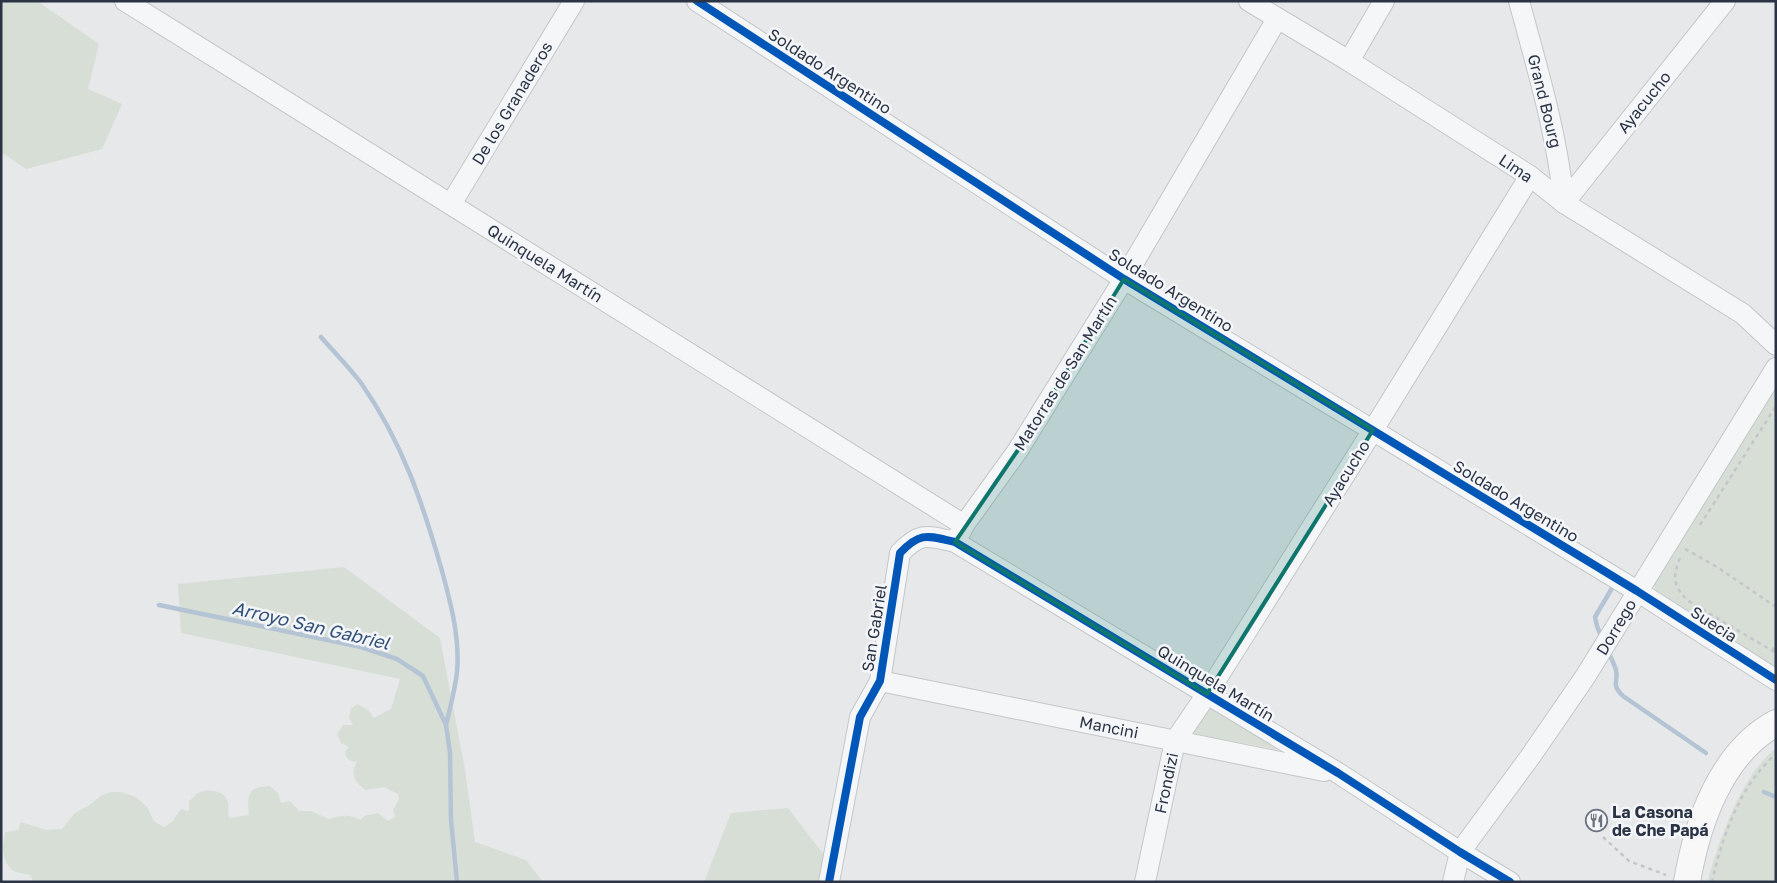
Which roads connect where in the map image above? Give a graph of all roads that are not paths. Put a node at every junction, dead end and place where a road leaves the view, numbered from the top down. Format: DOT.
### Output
graph roads {
  1 [pos="125,1"];
  2 [pos="574,1"];
  3 [pos="697,1"];
  4 [pos="1249,1"];
  5 [pos="1384,1"];
  6 [pos="1519,1"];
  7 [pos="1725,1"];
  8 [pos="1276,19"];
  9 [pos="1349,61"];
  10 [pos="1530,176"];
  11 [pos="1564,202"];
  12 [pos="451,204"];
  13 [pos="1124,278"];
  14 [pos="1776,345"];
  15 [pos="1776,368"];
  16 [pos="1373,430"];
  17 [pos="960,533"];
  18 [pos="1637,591"];
  19 [pos="1776,680"];
  20 [pos="880,681"];
  21 [pos="1207,694"];
  22 [pos="1776,722"];
  23 [pos="1776,739"];
  24 [pos="1175,741"];
  25 [pos="1338,773"];
  26 [pos="1460,852"];
  27 [pos="1676,878"];
  28 [pos="829,882"];
  29 [pos="1145,882"];
  30 [pos="1453,882"];
  31 [pos="1510,882"];
  32 [pos="1701,882"];
  1 -- 12 [label="street, Quinquela Martín"];
  2 -- 12 [label="street, De los Granaderos"];
  3 -- 13 [label="street, Soldado Argentino"];
  4 -- 8 [label="street, Lima"];
  5 -- 9 [label="street"];
  6 -- 11 [label="street, Grand Bourg"];
  7 -- 11 [label="street, Ayacucho"];
  8 -- 9 [label="street, Lima"];
  8 -- 13 [label="street, Matorras de San Martín"];
  9 -- 10 [label="street, Lima"];
  10 -- 11 [label="street, Lima"];
  10 -- 16 [label="street, Ayacucho"];
  11 -- 14 [label="street, Lima"];
  12 -- 17 [label="street, Quinquela Martín"];
  13 -- 16 [label="street, Soldado Argentino"];
  13 -- 17 [label="street, Matorras de San Martín"];
  15 -- 18 [label="street, Dorrego"];
  16 -- 18 [label="street, Soldado Argentino"];
  16 -- 21 [label="street, Ayacucho"];
  17 -- 20 [label="street, San Gabriel"];
  17 -- 21 [label="street, Quinquela Martín"];
  18 -- 19 [label="street, Suecia"];
  18 -- 26 [label="street, Dorrego"];
  20 -- 24 [label="street, Mancini"];
  20 -- 28 [label="street, San Gabriel"];
  21 -- 24 [label="street, Frondizi"];
  21 -- 25 [label="street, Quinquela Martín"];
  22 -- 27 [label="main road"];
  23 -- 32 [label="main road"];
  24 -- 25 [label="street, Mancini"];
  24 -- 29 [label="street, Frondizi"];
  25 -- 26 [label="street, Quinquela Martín"];
  26 -- 30 [label="street"];
  26 -- 31 [label="street, Quinquela Martín"];
}
